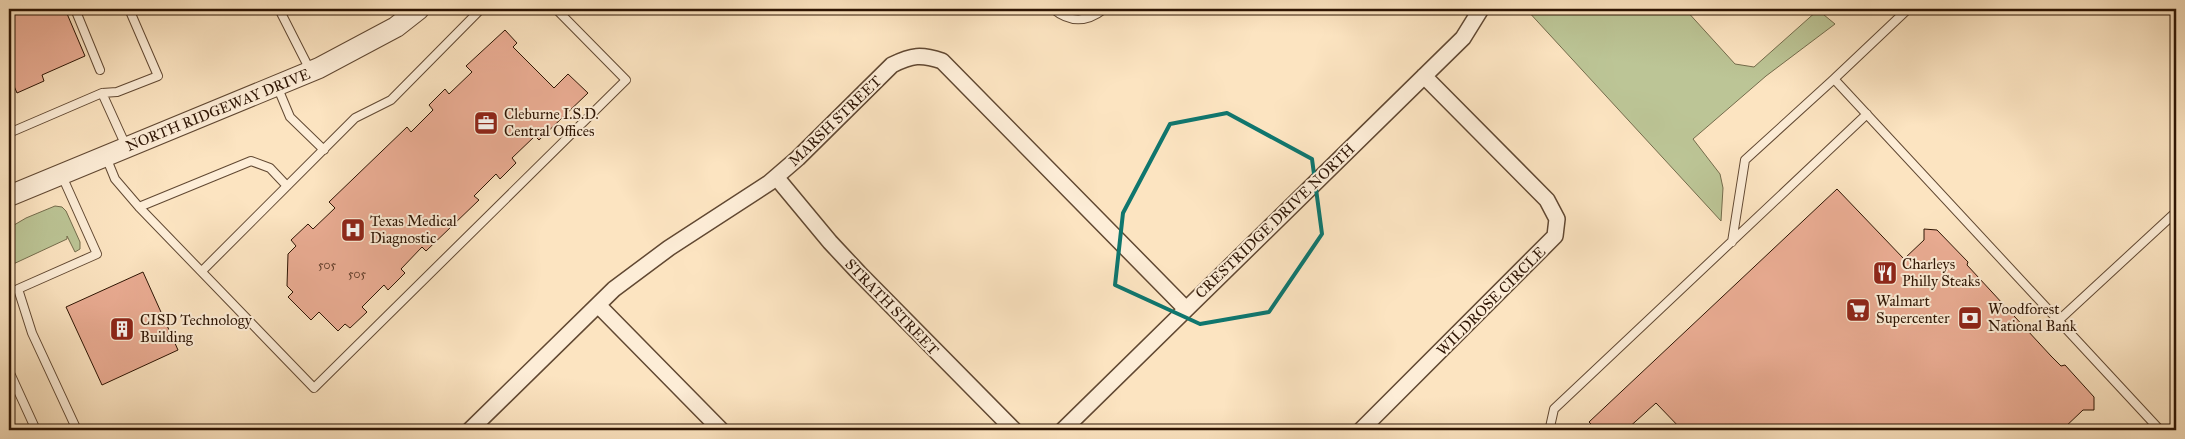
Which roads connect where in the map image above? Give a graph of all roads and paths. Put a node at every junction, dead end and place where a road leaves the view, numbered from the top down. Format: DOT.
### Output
graph roads {
  1 [pos="75,9"];
  2 [pos="129,9"];
  3 [pos="279,9"];
  4 [pos="419,9"];
  5 [pos="481,9"];
  6 [pos="556,9"];
  7 [pos="1052,9"];
  8 [pos="1104,9"];
  9 [pos="1481,9"];
  10 [pos="1908,9"];
  11 [pos="100,70"];
  12 [pos="311,72"];
  13 [pos="1424,76"];
  14 [pos="1834,79"];
  15 [pos="277,85"];
  16 [pos="102,93"];
  17 [pos="1867,114"];
  18 [pos="9,133"];
  19 [pos="126,148"];
  20 [pos="324,150"];
  21 [pos="106,156"];
  22 [pos="61,175"];
  23 [pos="776,177"];
  24 [pos="287,186"];
  25 [pos="9,196"];
  26 [pos="139,207"];
  27 [pos="2176,212"];
  28 [pos="1732,242"];
  29 [pos="202,271"];
  30 [pos="18,289"];
  31 [pos="9,294"];
  32 [pos="598,305"];
  33 [pos="1186,309"];
  34 [pos="2058,320"];
  35 [pos="9,371"];
  36 [pos="36,430"];
  37 [pos="76,430"];
  38 [pos="470,430"];
  39 [pos="721,430"];
  40 [pos="1014,430"];
  41 [pos="1063,430"];
  42 [pos="1361,430"];
  43 [pos="1552,430"];
  44 [pos="2160,430"];
  1 -- 11 [label="lane"];
  2 -- 16 [label="lane"];
  3 -- 12 [label="lane"];
  4 -- 12 [label="street, NORTH RIDGEWAY DRIVE"];
  5 -- 20 [label="lane"];
  6 -- 29 [label="lane"];
  7 -- 8 [label="lane"];
  9 -- 13 [label="street, CRESTRIDGE DRIVE NORTH"];
  10 -- 14 [label="lane"];
  12 -- 15 [label="street, NORTH RIDGEWAY DRIVE"];
  13 -- 33 [label="street, CRESTRIDGE DRIVE NORTH"];
  13 -- 42 [label="street, WILDROSE CIRCLE"];
  14 -- 17 [label="lane"];
  14 -- 28 [label="lane"];
  15 -- 19 [label="street, NORTH RIDGEWAY DRIVE"];
  15 -- 20 [label="lane"];
  16 -- 18 [label="lane"];
  16 -- 19 [label="lane"];
  17 -- 28 [label="lane"];
  17 -- 34 [label="lane"];
  19 -- 21 [label="street, NORTH RIDGEWAY DRIVE"];
  20 -- 24 [label="lane"];
  21 -- 22 [label="street, NORTH RIDGEWAY DRIVE"];
  21 -- 26 [label="lane"];
  22 -- 25 [label="street, NORTH RIDGEWAY DRIVE"];
  22 -- 30 [label="lane"];
  23 -- 32 [label="street, MARSH STREET"];
  23 -- 33 [label="street, MARSH STREET"];
  23 -- 40 [label="street, STRATH STREET"];
  24 -- 26 [label="lane"];
  24 -- 29 [label="lane"];
  26 -- 29 [label="lane"];
  27 -- 34 [label="lane"];
  28 -- 43 [label="lane"];
  30 -- 31 [label="lane"];
  30 -- 37 [label="lane"];
  32 -- 38 [label="street, MARSH STREET"];
  32 -- 39 [label="street"];
  33 -- 41 [label="street, CRESTRIDGE DRIVE NORTH"];
  34 -- 44 [label="lane"];
  35 -- 36 [label="lane"];
}
